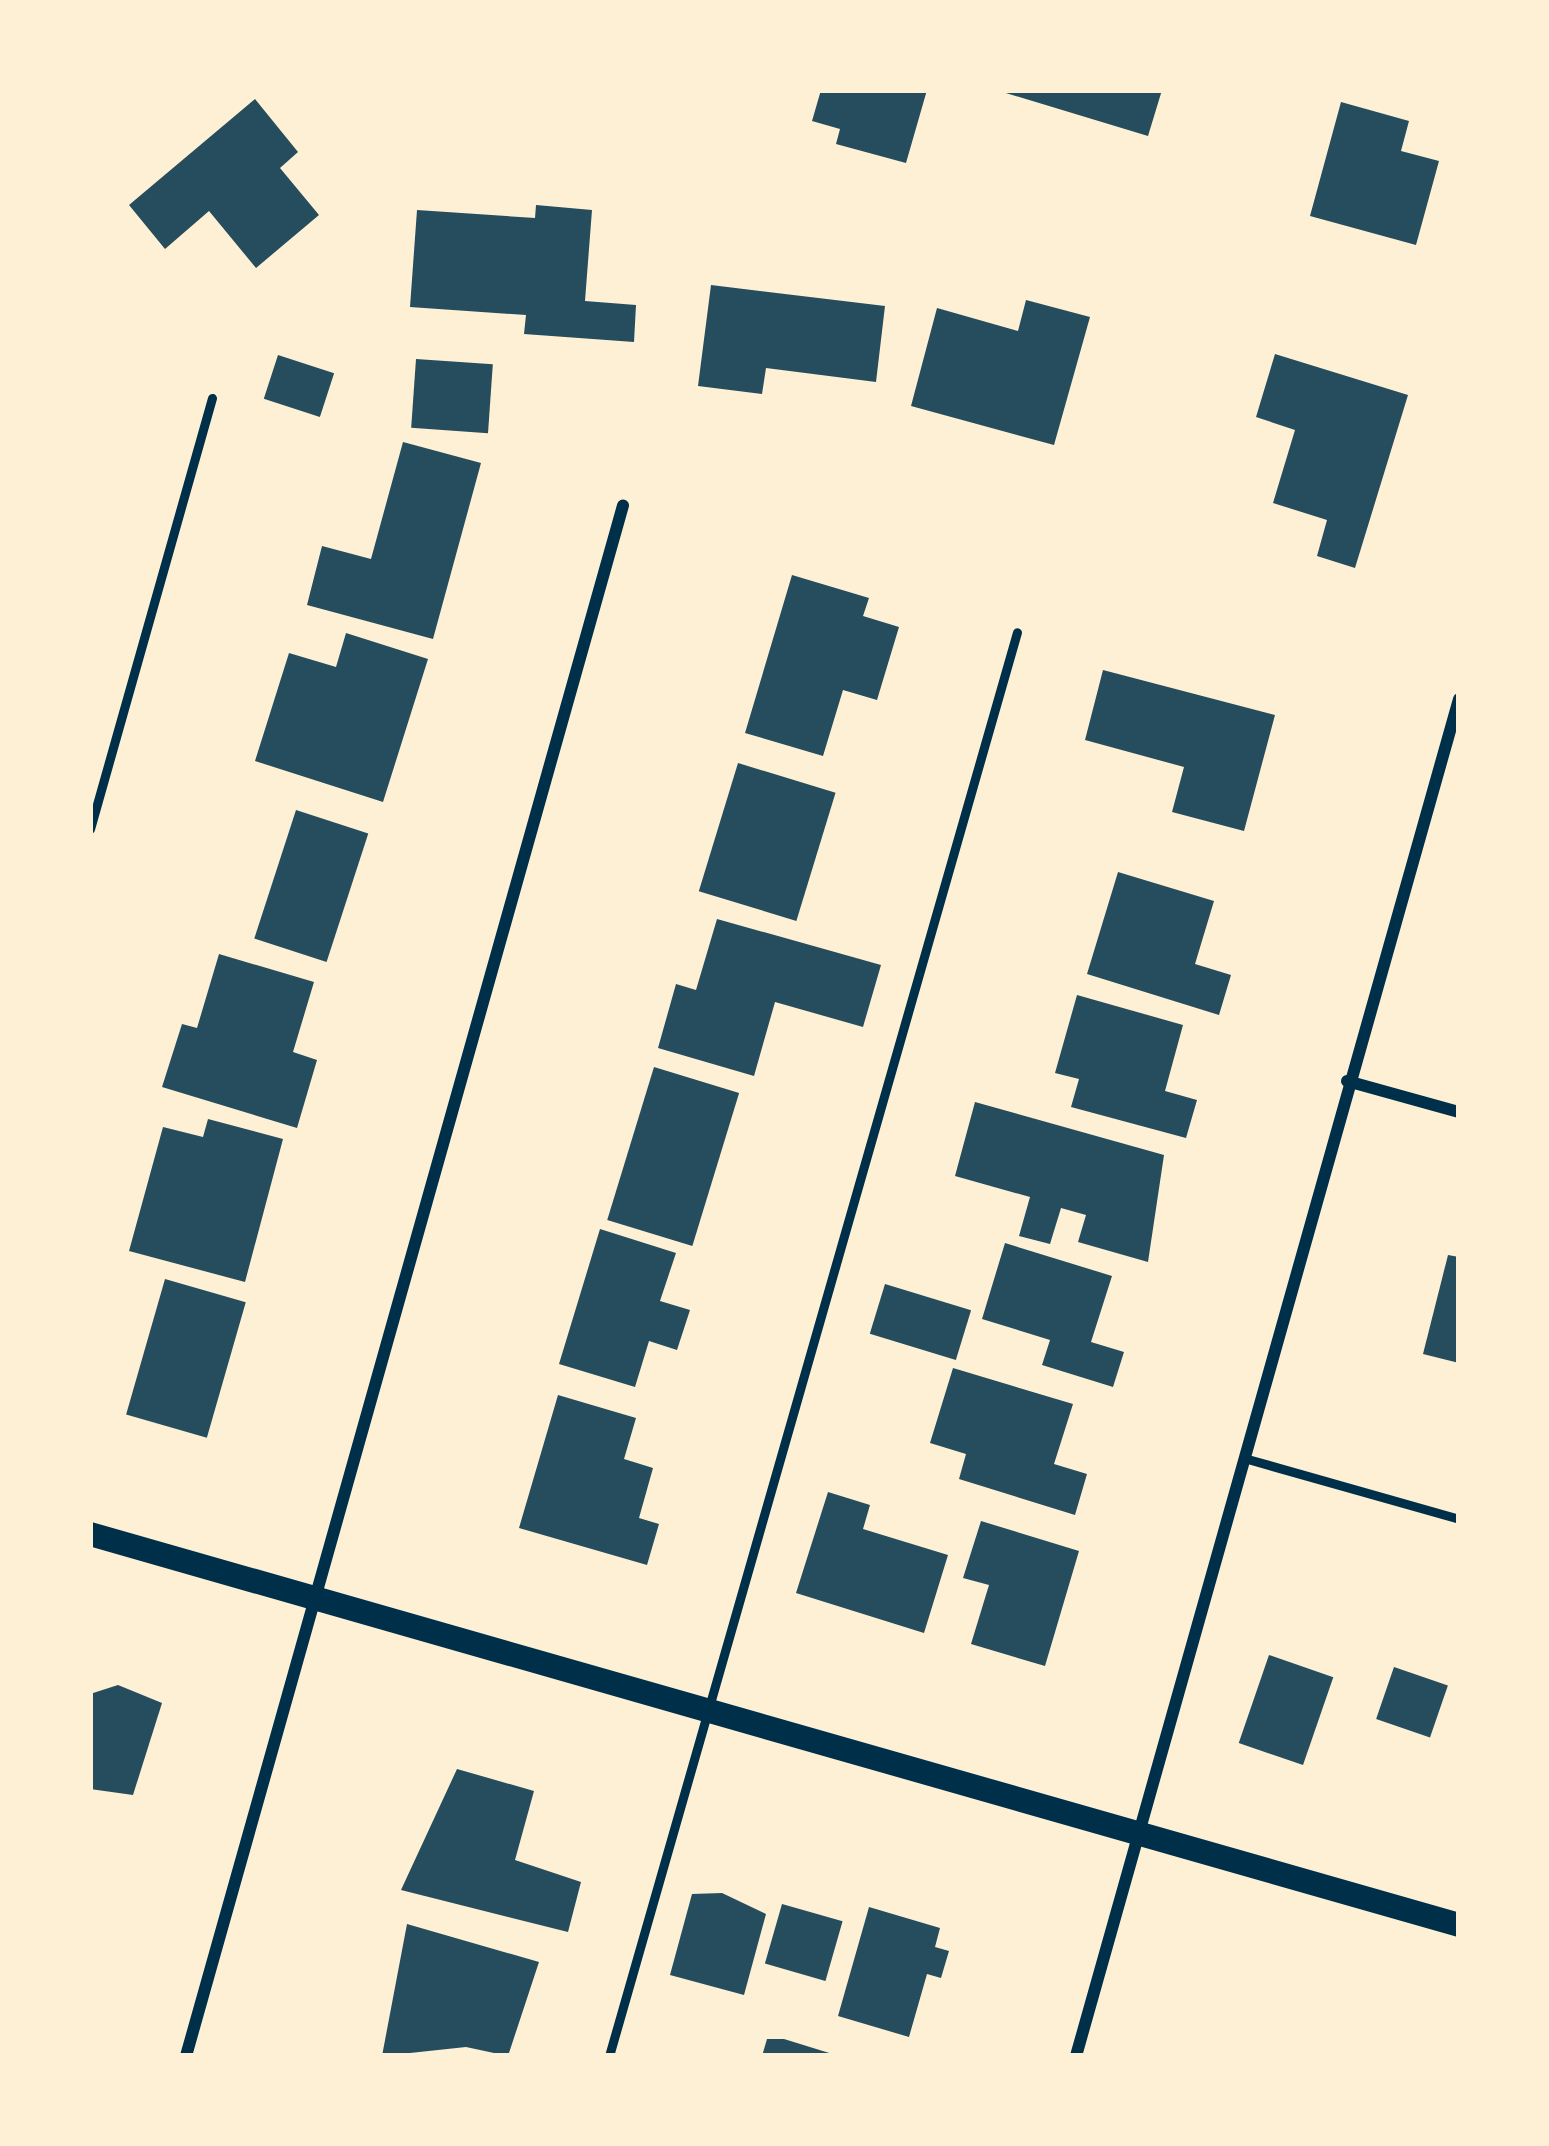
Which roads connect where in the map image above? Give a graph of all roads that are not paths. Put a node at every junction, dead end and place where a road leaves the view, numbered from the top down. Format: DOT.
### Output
graph roads {
  1 [pos="212,398"];
  2 [pos="623,505"];
  3 [pos="1017,632"];
  4 [pos="1459,699"];
  5 [pos="90,829"];
  6 [pos="1347,1081"];
  7 [pos="1459,1112"];
  8 [pos="1244,1458"];
  9 [pos="1459,1519"];
  10 [pos="90,1534"];
  11 [pos="316,1598"];
  12 [pos="710,1711"];
  13 [pos="1137,1835"];
  14 [pos="1459,1924"];
  15 [pos="185,2056"];
  16 [pos="609,2056"];
  17 [pos="1076,2056"];
  1 -- 5 [label="lane"];
  2 -- 11 [label="street"];
  3 -- 12 [label="lane"];
  4 -- 6 [label="street"];
  6 -- 7 [label="street"];
  6 -- 8 [label="street"];
  8 -- 9 [label="lane"];
  8 -- 13 [label="street"];
  10 -- 11 [label="main road"];
  11 -- 12 [label="main road"];
  11 -- 15 [label="street"];
  12 -- 13 [label="main road"];
  12 -- 16 [label="lane"];
  13 -- 14 [label="main road"];
  13 -- 17 [label="street"];
}
